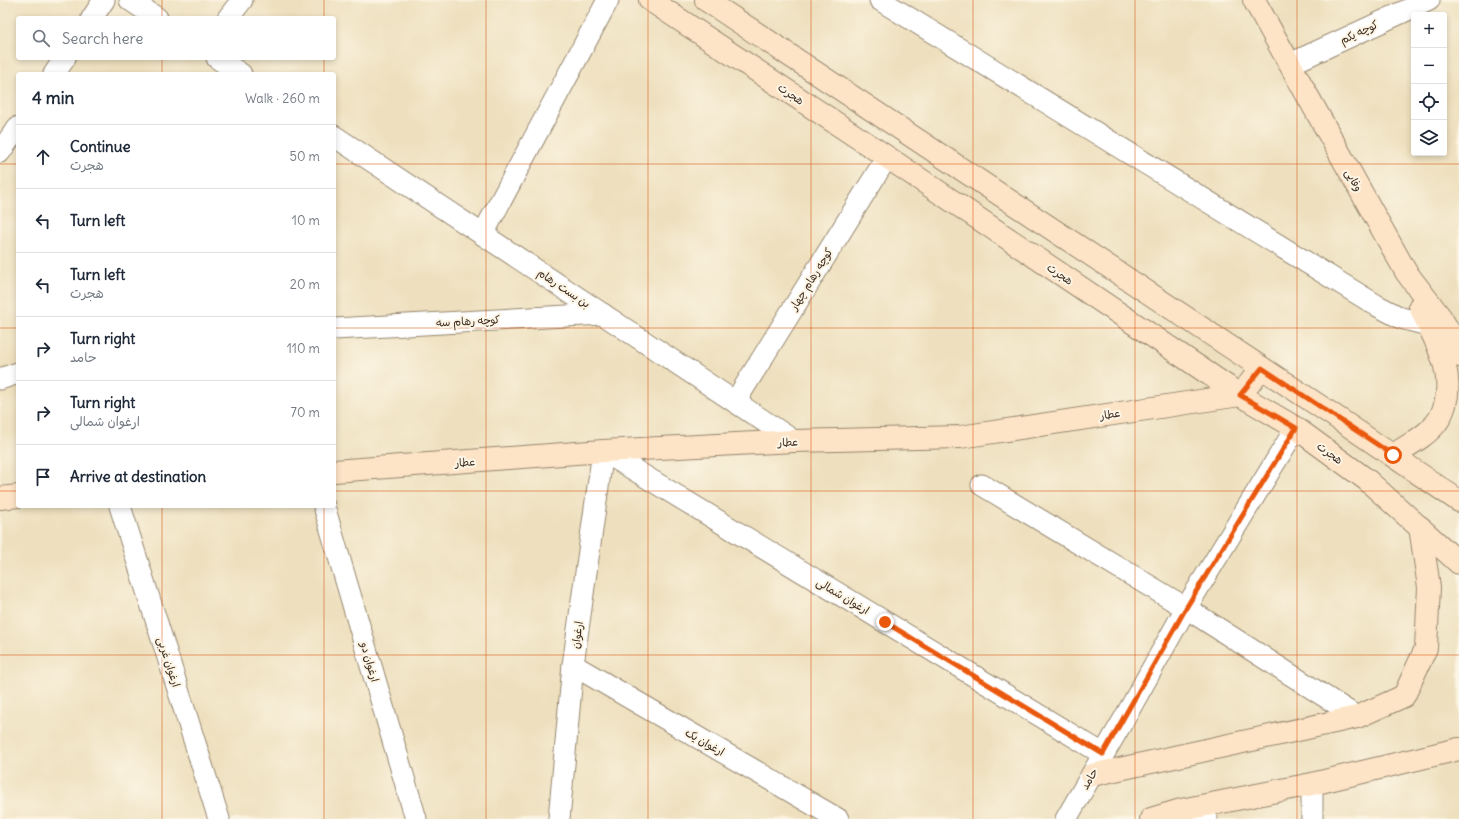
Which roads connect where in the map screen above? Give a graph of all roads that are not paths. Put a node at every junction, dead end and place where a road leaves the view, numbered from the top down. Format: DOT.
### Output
graph roads {
  1 [pos="104,0"];
  2 [pos="130,0"];
  3 [pos="242,0"];
  4 [pos="608,0"];
  5 [pos="650,0"];
  6 [pos="706,0"];
  7 [pos="880,0"];
  8 [pos="1254,0"];
  9 [pos="1429,0"];
  10 [pos="93,16"];
  11 [pos="154,16"];
  12 [pos="230,16"];
  13 [pos="64,60"];
  14 [pos="220,60"];
  15 [pos="1290,64"];
  16 [pos="55,72"];
  17 [pos="238,72"];
  18 [pos="336,137"];
  19 [pos="887,157"];
  20 [pos="483,234"];
  21 [pos="1406,272"];
  22 [pos="602,314"];
  23 [pos="1428,325"];
  24 [pos="336,329"];
  25 [pos="1459,356"];
  26 [pos="1262,368"];
  27 [pos="16,374"];
  28 [pos="0,379"];
  29 [pos="1240,395"];
  30 [pos="735,402"];
  31 [pos="1296,428"];
  32 [pos="794,441"];
  33 [pos="602,451"];
  34 [pos="1393,455"];
  35 [pos="336,472"];
  36 [pos="982,485"];
  37 [pos="1459,501"];
  38 [pos="121,508"];
  39 [pos="325,508"];
  40 [pos="1420,527"];
  41 [pos="1459,563"];
  42 [pos="1186,608"];
  43 [pos="573,665"];
  44 [pos="1357,717"];
  45 [pos="1459,749"];
  46 [pos="1103,754"];
  47 [pos="1092,775"];
  48 [pos="1312,784"];
  49 [pos="1181,810"];
  50 [pos="219,819"];
  51 [pos="416,819"];
  52 [pos="559,819"];
  53 [pos="838,819"];
  54 [pos="1066,819"];
  55 [pos="1151,819"];
  56 [pos="1206,819"];
  57 [pos="1312,819"];
  1 -- 10 [label="street"];
  2 -- 11 [label="street"];
  3 -- 12 [label="street"];
  4 -- 20 [label="street"];
  5 -- 19 [label="street, هجرت"];
  6 -- 26 [label="street"];
  7 -- 23 [label="street"];
  8 -- 15 [label="street, وفایی"];
  9 -- 15 [label="street, کوچه یکم"];
  13 -- 16 [label="street"];
  14 -- 17 [label="street"];
  15 -- 21 [label="street, وفایی"];
  18 -- 20 [label="street, بن بست رهام"];
  19 -- 29 [label="street, هجرت"];
  19 -- 30 [label="street, کوچه رهام چهار"];
  20 -- 22 [label="street, بن بست رهام"];
  21 -- 23 [label="street"];
  21 -- 25 [label="street, وفایی"];
  22 -- 24 [label="street, کوچه رهام سه"];
  22 -- 30 [label="street, بن بست رهام"];
  23 -- 34 [label="street"];
  26 -- 29 [label="street"];
  26 -- 34 [label="street"];
  27 -- 28 [label="street"];
  29 -- 31 [label="street, هجرت"];
  29 -- 32 [label="street, عطار"];
  30 -- 32 [label="street, بن بست رهام"];
  31 -- 40 [label="street, هجرت"];
  31 -- 42 [label="street, حامد"];
  32 -- 33 [label="street, عطار"];
  33 -- 35 [label="street, عطار"];
  33 -- 43 [label="street, ارغوان"];
  33 -- 46 [label="street, ارغوان شمالی"];
  34 -- 37 [label="street"];
  36 -- 42 [label="street"];
  38 -- 50 [label="street, ارغوان غربی"];
  39 -- 51 [label="street, ارغوان دو"];
  40 -- 41 [label="street, هجرت"];
  40 -- 44 [label="street"];
  42 -- 44 [label="street"];
  42 -- 46 [label="street, حامد"];
  43 -- 52 [label="street, ارغوان"];
  43 -- 53 [label="street, ارغوان یک"];
  44 -- 47 [label="street"];
  45 -- 48 [label="street"];
  46 -- 47 [label="street, حامد"];
  47 -- 54 [label="street, حامد"];
  48 -- 49 [label="street"];
  48 -- 57 [label="street"];
  49 -- 55 [label="street"];
  49 -- 56 [label="street"];
}
